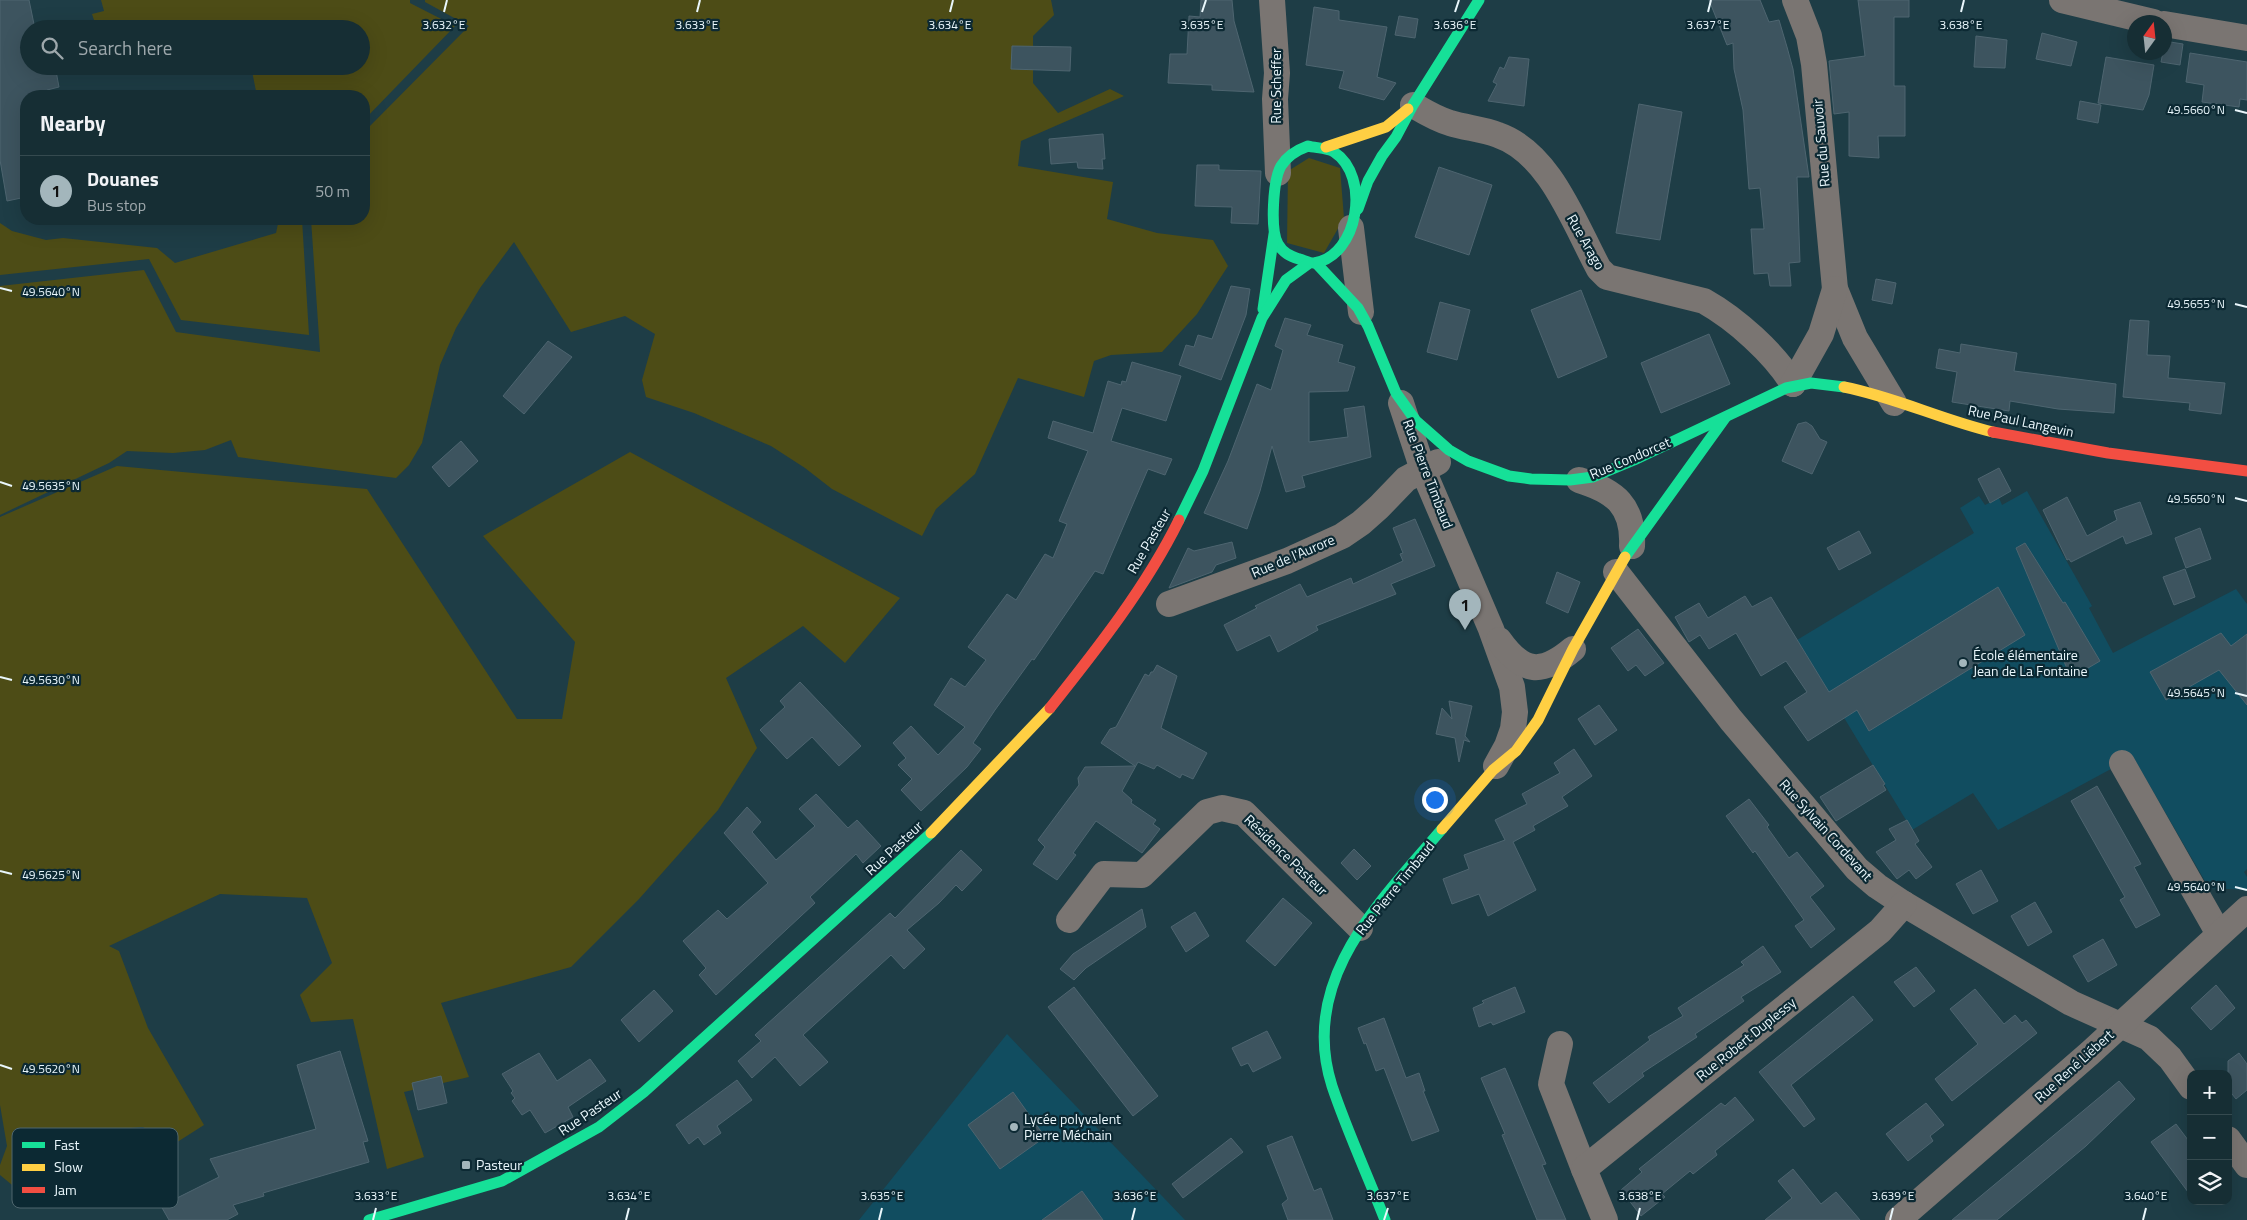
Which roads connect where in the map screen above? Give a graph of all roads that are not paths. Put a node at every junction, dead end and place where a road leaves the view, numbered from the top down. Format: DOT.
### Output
graph roads {
  1 [pos="1272,0"];
  2 [pos="1478,0"];
  3 [pos="1795,0"];
  4 [pos="2062,0"];
  5 [pos="2127,16"];
  6 [pos="2172,25"];
  7 [pos="2247,38"];
  8 [pos="1412,104"];
  9 [pos="1326,147"];
  10 [pos="1278,173"];
  11 [pos="1353,221"];
  12 [pos="1274,234"];
  13 [pos="1312,263"];
  14 [pos="1835,289"];
  15 [pos="1361,312"];
  16 [pos="1262,318"];
  17 [pos="1793,384"];
  18 [pos="1401,402"];
  19 [pos="1894,403"];
  20 [pos="1725,418"];
  21 [pos="1454,454"];
  22 [pos="1423,470"];
  23 [pos="2247,471"];
  24 [pos="1579,480"];
  25 [pos="1632,546"];
  26 [pos="1616,572"];
  27 [pos="1169,604"];
  28 [pos="1491,629"];
  29 [pos="1574,650"];
  30 [pos="2122,763"];
  31 [pos="1493,770"];
  32 [pos="1904,904"];
  33 [pos="2247,909"];
  34 [pos="1069,920"];
  35 [pos="1360,928"];
  36 [pos="2219,934"];
  37 [pos="2120,1025"];
  38 [pos="1560,1044"];
  39 [pos="2187,1081"];
  40 [pos="2232,1144"];
  41 [pos="2247,1165"];
  42 [pos="1584,1169"];
  43 [pos="369,1220"];
  44 [pos="1385,1220"];
  45 [pos="1605,1220"];
  46 [pos="1898,1220"];
  1 -- 10 [label="street, Rue Scheffer"];
  2 -- 8 [label="main road"];
  3 -- 14 [label="street, Rue du Sauvoir"];
  4 -- 5 [label="street"];
  6 -- 7 [label="street"];
  8 -- 9 [label="main road"];
  8 -- 11 [label="main road"];
  8 -- 17 [label="street, Rue Arago"];
  9 -- 10 [label="main road"];
  9 -- 11 [label="main road"];
  10 -- 12 [label="main road"];
  11 -- 13 [label="main road"];
  11 -- 15 [label="street, Rue Condorcet"];
  12 -- 13 [label="main road"];
  12 -- 16 [label="main road, Rue Pasteur"];
  13 -- 15 [label="main road, Rue Condorcet"];
  13 -- 16 [label="main road, Rue Pasteur"];
  14 -- 17 [label="street, Rue du Sauvoir"];
  14 -- 19 [label="street, Rue du Sauvoir"];
  15 -- 18 [label="main road, Rue Condorcet"];
  16 -- 43 [label="main road, Rue Pasteur"];
  17 -- 19 [label="main road, Rue Paul Langevin"];
  17 -- 20 [label="main road, Rue Condorcet"];
  18 -- 21 [label="main road, Rue Condorcet"];
  18 -- 22 [label="street, Rue Pierre Timbaud"];
  19 -- 23 [label="main road, Rue Paul Langevin"];
  20 -- 24 [label="main road, Rue Condorcet"];
  20 -- 25 [label="main road, Rue Pierre Timbaud"];
  21 -- 22 [label="street, Rue de l'Aurore"];
  21 -- 24 [label="main road, Rue Condorcet"];
  22 -- 27 [label="street, Rue de l'Aurore"];
  22 -- 28 [label="street, Rue Pierre Timbaud"];
  24 -- 25 [label="street"];
  25 -- 26 [label="main road, Rue Pierre Timbaud"];
  26 -- 29 [label="main road, Rue Pierre Timbaud"];
  26 -- 32 [label="street, Rue Sylvain Cordevant"];
  28 -- 29 [label="street"];
  28 -- 31 [label="street, Rue Pierre Timbaud"];
  29 -- 31 [label="main road, Rue Pierre Timbaud"];
  30 -- 36 [label="street"];
  31 -- 35 [label="main road, Rue Pierre Timbaud"];
  32 -- 37 [label="street, Rue Sylvain Cordevant"];
  32 -- 42 [label="street, Rue Robert Duplessy"];
  33 -- 36 [label="street, Rue René Liébert"];
  34 -- 35 [label="street, Résidence Pasteur"];
  35 -- 44 [label="main road, Rue Pierre Timbaud"];
  36 -- 37 [label="street, Rue René Liébert"];
  37 -- 39 [label="street, Rue Sylvain Cordevant"];
  37 -- 46 [label="street, Rue René Liébert"];
  38 -- 42 [label="street"];
  40 -- 41 [label="street"];
  42 -- 45 [label="street"];
}
